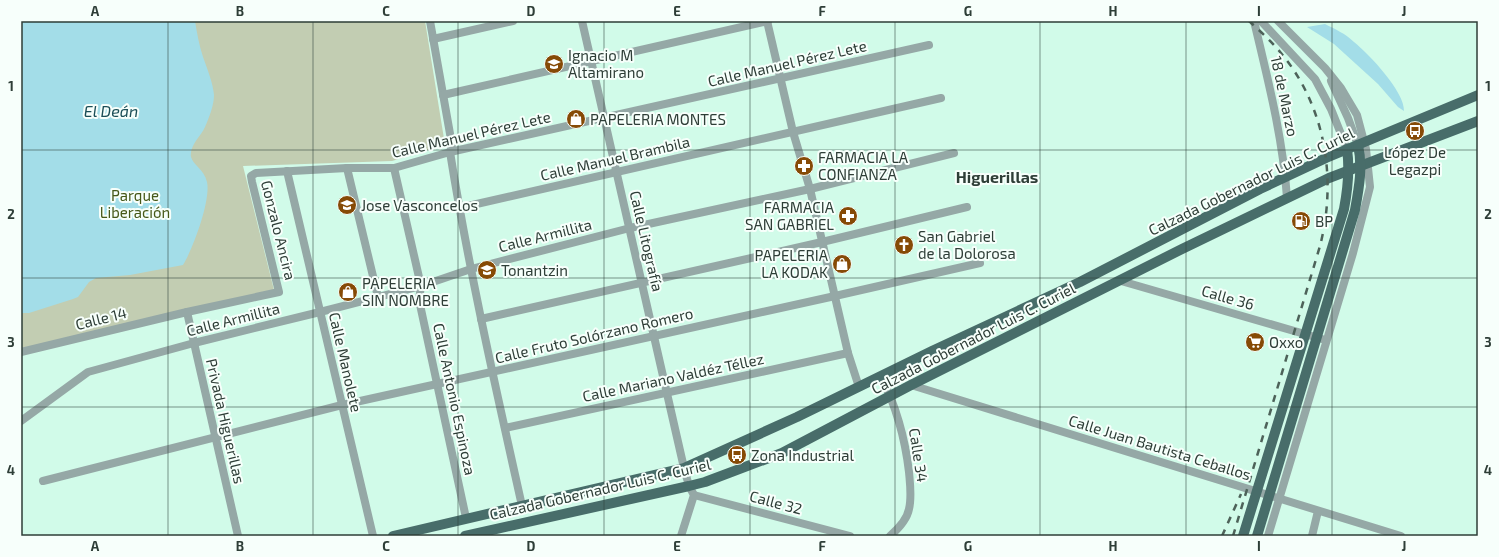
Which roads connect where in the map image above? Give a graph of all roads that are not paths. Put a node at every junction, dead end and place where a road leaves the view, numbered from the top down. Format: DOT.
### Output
graph roads {
  1 [pos="430,21"];
  2 [pos="513,21"];
  3 [pos="582,21"];
  4 [pos="768,21"];
  5 [pos="1254,21"];
  6 [pos="1261,21"];
  7 [pos="1278,21"];
  8 [pos="433,39"];
  9 [pos="928,45"];
  10 [pos="592,61"];
  11 [pos="780,78"];
  12 [pos="443,95"];
  13 [pos="1478,95"];
  14 [pos="941,98"];
  15 [pos="604,118"];
  16 [pos="1478,121"];
  17 [pos="793,132"];
  18 [pos="1362,144"];
  19 [pos="1346,149"];
  20 [pos="450,152"];
  21 [pos="954,153"];
  22 [pos="1365,164"];
  23 [pos="347,168"];
  24 [pos="394,168"];
  25 [pos="1349,170"];
  26 [pos="287,171"];
  27 [pos="617,172"];
  28 [pos="251,176"];
  29 [pos="1286,177"];
  30 [pos="810,189"];
  31 [pos="1287,198"];
  32 [pos="967,207"];
  33 [pos="459,208"];
  34 [pos="630,228"];
  35 [pos="822,242"];
  36 [pos="980,263"];
  37 [pos="471,269"];
  38 [pos="1121,280"];
  39 [pos="642,282"];
  40 [pos="421,286"];
  41 [pos="835,296"];
  42 [pos="378,297"];
  43 [pos="187,312"];
  44 [pos="320,312"];
  45 [pos="481,319"];
  46 [pos="1305,334"];
  47 [pos="654,336"];
  48 [pos="1322,339"];
  49 [pos="194,343"];
  50 [pos="21,352"];
  51 [pos="848,353"];
  52 [pos="493,372"];
  53 [pos="881,376"];
  54 [pos="438,384"];
  55 [pos="911,385"];
  56 [pos="859,387"];
  57 [pos="667,392"];
  58 [pos="891,396"];
  59 [pos="342,405"];
  60 [pos="21,421"];
  61 [pos="505,428"];
  62 [pos="216,437"];
  63 [pos="684,468"];
  64 [pos="43,481"];
  65 [pos="692,491"];
  66 [pos="1257,492"];
  67 [pos="1274,498"];
  68 [pos="522,506"];
  69 [pos="1318,511"];
  70 [pos="466,518"];
  71 [pos="238,536"];
  72 [pos="373,536"];
  73 [pos="393,536"];
  74 [pos="465,536"];
  75 [pos="681,536"];
  76 [pos="850,536"];
  77 [pos="890,536"];
  78 [pos="1244,536"];
  79 [pos="1257,536"];
  80 [pos="1268,536"];
  81 [pos="1312,536"];
  82 [pos="1401,536"];
  1 -- 8 [label="street"];
  2 -- 8 [label="street"];
  3 -- 10 [label="street, Calle Litografía"];
  4 -- 10 [label="street"];
  4 -- 11 [label="street"];
  5 -- 29 [label="street, 18 de Marzo"];
  6 -- 19 [label="street"];
  7 -- 18 [label="street"];
  8 -- 12 [label="street"];
  9 -- 11 [label="street, Calle Manuel Pérez Lete"];
  10 -- 12 [label="street"];
  10 -- 15 [label="street, Calle Litografía"];
  11 -- 15 [label="street, Calle Manuel Pérez Lete"];
  11 -- 17 [label="street"];
  12 -- 20 [label="street"];
  13 -- 18 [label="main road, Calzada Gobernador Luis C. Curiel"];
  14 -- 17 [label="street, Calle Manuel Brambila"];
  15 -- 20 [label="street, Calle Manuel Pérez Lete"];
  15 -- 27 [label="street, Calle Litografía"];
  16 -- 22 [label="main road, Calzada Gobernador Luis C. Curiel"];
  17 -- 27 [label="street, Calle Manuel Brambila"];
  17 -- 30 [label="street"];
  18 -- 19 [label="main road, Calzada Gobernador Luis C. Curiel"];
  18 -- 22 [label="main road"];
  19 -- 25 [label="main road"];
  19 -- 29 [label="main road, Calzada Gobernador Luis C. Curiel"];
  20 -- 24 [label="street, Calle Manuel Pérez Lete"];
  20 -- 33 [label="street"];
  21 -- 30 [label="street, Calle Armillita"];
  22 -- 25 [label="main road, Calzada Gobernador Luis C. Curiel"];
  22 -- 48 [label="main road"];
  23 -- 24 [label="street, Calle Manuel Pérez Lete"];
  23 -- 26 [label="street, Calle Manuel Pérez Lete"];
  23 -- 42 [label="street"];
  24 -- 40 [label="street, Calle Antonio Espinoza"];
  25 -- 31 [label="main road, Calzada Gobernador Luis C. Curiel"];
  25 -- 46 [label="main road"];
  26 -- 28 [label="street, Calle Manuel Pérez Lete"];
  26 -- 44 [label="street, Calle Manolete"];
  27 -- 33 [label="street, Calle Manuel Brambila"];
  27 -- 34 [label="street, Calle Litografía"];
  28 -- 43 [label="street, Gonzalo Ancira"];
  29 -- 31 [label="street, 18 de Marzo"];
  29 -- 53 [label="main road, Calzada Gobernador Luis C. Curiel"];
  30 -- 34 [label="street, Calle Armillita"];
  30 -- 35 [label="street"];
  31 -- 38 [label="main road, Calzada Gobernador Luis C. Curiel"];
  32 -- 35 [label="street"];
  33 -- 37 [label="street"];
  34 -- 37 [label="street, Calle Armillita"];
  34 -- 39 [label="street, Calle Litografía"];
  35 -- 39 [label="street"];
  35 -- 41 [label="street"];
  36 -- 41 [label="street, Calle Fruto Solórzano Romero"];
  37 -- 40 [label="street, Calle Armillita"];
  37 -- 45 [label="street"];
  38 -- 46 [label="street, Calle 36"];
  38 -- 55 [label="main road, Calzada Gobernador Luis C. Curiel"];
  39 -- 45 [label="street"];
  39 -- 47 [label="street, Calle Litografía"];
  40 -- 42 [label="street, Calle Armillita"];
  40 -- 54 [label="street, Calle Antonio Espinoza"];
  41 -- 47 [label="street, Calle Fruto Solórzano Romero"];
  41 -- 51 [label="street"];
  42 -- 44 [label="street, Calle Armillita"];
  43 -- 49 [label="street, Privada Higuerillas"];
  43 -- 50 [label="street, Calle 14"];
  44 -- 49 [label="street, Calle Armillita"];
  44 -- 59 [label="street, Calle Manolete"];
  45 -- 52 [label="street"];
  46 -- 48 [label="street, Calle 36"];
  46 -- 66 [label="main road"];
  47 -- 52 [label="street, Calle Fruto Solórzano Romero"];
  47 -- 57 [label="street, Calle Litografía"];
  48 -- 67 [label="main road"];
  49 -- 60 [label="street, Calle Armillita"];
  49 -- 62 [label="street, Privada Higuerillas"];
  51 -- 56 [label="street"];
  51 -- 57 [label="street, Calle Mariano Valdéz Téllez"];
  52 -- 54 [label="street, Calle Fruto Solórzano Romero"];
  52 -- 61 [label="street"];
  53 -- 56 [label="main road, Calzada Gobernador Luis C. Curiel"];
  53 -- 58 [label="street, Calle 34"];
  54 -- 59 [label="street, Calle Fruto Solórzano Romero"];
  54 -- 70 [label="street, Calle Antonio Espinoza"];
  55 -- 58 [label="main road, Calzada Gobernador Luis C. Curiel"];
  55 -- 66 [label="street, Calle Juan Bautista Ceballos"];
  56 -- 63 [label="main road, Calzada Gobernador Luis C. Curiel"];
  57 -- 61 [label="street, Calle Mariano Valdéz Téllez"];
  57 -- 63 [label="street, Calle Litografía"];
  58 -- 65 [label="main road, Calzada Gobernador Luis C. Curiel"];
  58 -- 77 [label="street, Calle 34"];
  59 -- 62 [label="street, Calle Fruto Solórzano Romero"];
  59 -- 72 [label="street, Calle Manolete"];
  61 -- 68 [label="street"];
  62 -- 64 [label="street, Calle Fruto Solórzano Romero"];
  62 -- 71 [label="street, Privada Higuerillas"];
  63 -- 65 [label="street, Calle Litografía"];
  63 -- 68 [label="main road, Calzada Gobernador Luis C. Curiel"];
  65 -- 74 [label="main road, Calzada Gobernador Luis C. Curiel"];
  65 -- 75 [label="street"];
  65 -- 76 [label="street, Calle 32"];
  66 -- 67 [label="street, Calle Juan Bautista Ceballos"];
  66 -- 78 [label="main road"];
  67 -- 69 [label="street, Calle Juan Bautista Ceballos"];
  67 -- 79 [label="main road"];
  67 -- 80 [label="street"];
  68 -- 70 [label="main road, Calzada Gobernador Luis C. Curiel"];
  69 -- 81 [label="street"];
  69 -- 82 [label="street, Calle Juan Bautista Ceballos"];
  70 -- 73 [label="main road, Calzada Gobernador Luis C. Curiel"];
}
